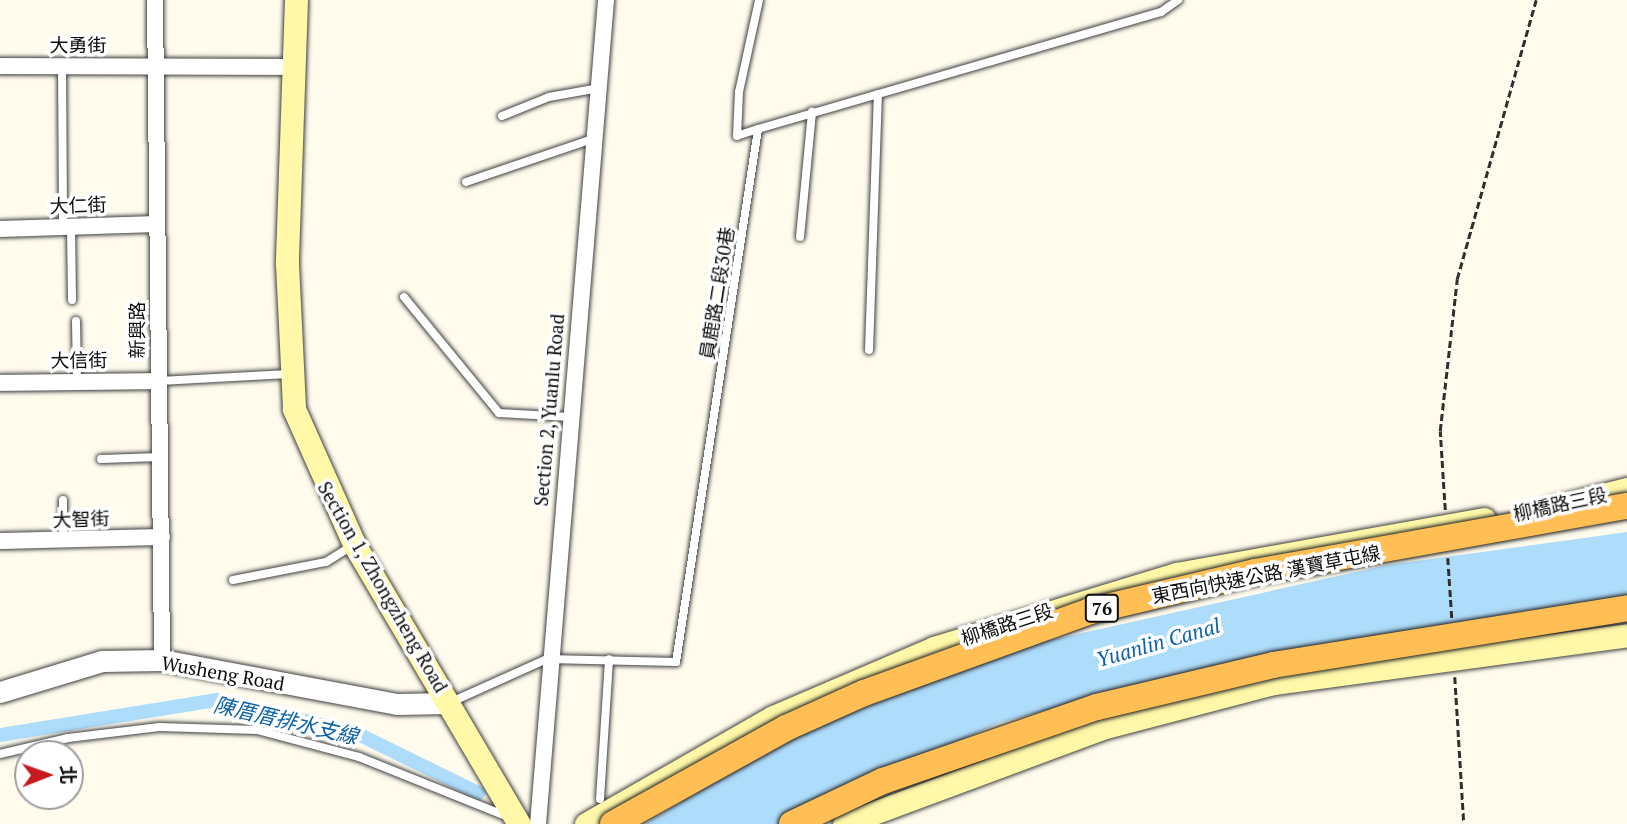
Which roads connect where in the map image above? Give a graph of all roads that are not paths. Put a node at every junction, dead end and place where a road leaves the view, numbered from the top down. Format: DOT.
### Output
graph roads {
  1 [pos="155,0"];
  2 [pos="296,0"];
  3 [pos="606,0"];
  4 [pos="759,0"];
  5 [pos="1178,0"];
  6 [pos="0,66"];
  7 [pos="62,66"];
  8 [pos="156,66"];
  9 [pos="293,66"];
  10 [pos="600,88"];
  11 [pos="878,94"];
  12 [pos="812,112"];
  13 [pos="502,116"];
  14 [pos="758,129"];
  15 [pos="595,138"];
  16 [pos="466,182"];
  17 [pos="158,224"];
  18 [pos="67,227"];
  19 [pos="0,229"];
  20 [pos="800,237"];
  21 [pos="404,298"];
  22 [pos="72,300"];
  23 [pos="76,321"];
  24 [pos="869,349"];
  25 [pos="289,374"];
  26 [pos="77,381"];
  27 [pos="158,381"];
  28 [pos="0,383"];
  29 [pos="570,417"];
  30 [pos="160,457"];
  31 [pos="101,459"];
  32 [pos="1627,489"];
  33 [pos="63,500"];
  34 [pos="1627,506"];
  35 [pos="162,537"];
  36 [pos="0,541"];
  37 [pos="63,541"];
  38 [pos="354,544"];
  39 [pos="233,580"];
  40 [pos="1627,608"];
  41 [pos="1627,635"];
  42 [pos="547,659"];
  43 [pos="609,659"];
  44 [pos="162,660"];
  45 [pos="0,692"];
  46 [pos="449,703"];
  47 [pos="0,754"];
  48 [pos="600,799"];
  49 [pos="524,823"];
  50 [pos="586,824"];
  51 [pos="613,824"];
  52 [pos="792,824"];
  53 [pos="844,824"];
  1 -- 8 [label="street, 新興路"];
  2 -- 9 [label="main road, Section 1, Zhongzheng Road"];
  3 -- 10 [label="street, Section 2, Yuanlu Road"];
  4 -- 14 [label="lane"];
  5 -- 11 [label="lane"];
  6 -- 7 [label="street, 大勇街"];
  7 -- 8 [label="street, 大勇街"];
  7 -- 18 [label="lane"];
  8 -- 9 [label="street, 大勇街"];
  8 -- 17 [label="street, 新興路"];
  9 -- 25 [label="main road, Section 1, Zhongzheng Road"];
  10 -- 13 [label="lane"];
  10 -- 15 [label="street, Section 2, Yuanlu Road"];
  11 -- 12 [label="lane"];
  11 -- 24 [label="lane"];
  12 -- 14 [label="lane"];
  12 -- 20 [label="lane"];
  14 -- 43 [label="lane, 員鹿路二段30巷"];
  15 -- 16 [label="lane"];
  15 -- 29 [label="street, Section 2, Yuanlu Road"];
  17 -- 18 [label="street, 大仁街"];
  17 -- 27 [label="street, 新興路"];
  18 -- 19 [label="street, 大仁街"];
  18 -- 22 [label="lane"];
  21 -- 29 [label="lane"];
  23 -- 26 [label="lane"];
  25 -- 27 [label="lane"];
  25 -- 38 [label="main road, Section 1, Zhongzheng Road"];
  26 -- 27 [label="street, 大信街"];
  26 -- 28 [label="street, 大信街"];
  27 -- 30 [label="street, 新興路"];
  29 -- 42 [label="street, Section 2, Yuanlu Road"];
  30 -- 31 [label="lane"];
  30 -- 35 [label="street, 新興路"];
  32 -- 50 [label="main road, 柳橋路三段"];
  33 -- 37 [label="lane"];
  34 -- 51 [label="highway, 東西向快速公路 漢寶草屯線 / 76, bridge"];
  35 -- 37 [label="street, 大智街"];
  35 -- 44 [label="street, 新興路"];
  36 -- 37 [label="street, 大智街"];
  38 -- 39 [label="lane"];
  38 -- 46 [label="main road, Section 1, Zhongzheng Road"];
  40 -- 52 [label="highway, bridge"];
  41 -- 53 [label="main road"];
  42 -- 43 [label="lane, 員鹿路二段30巷"];
  42 -- 46 [label="lane, 員鹿路二段30巷"];
  42 -- 49 [label="street, Section 2, Yuanlu Road"];
  43 -- 48 [label="lane"];
  44 -- 45 [label="street, Wusheng Road"];
  44 -- 46 [label="street, Wusheng Road"];
  46 -- 49 [label="main road, Section 1, Zhongzheng Road"];
  47 -- 49 [label="lane"];
}
